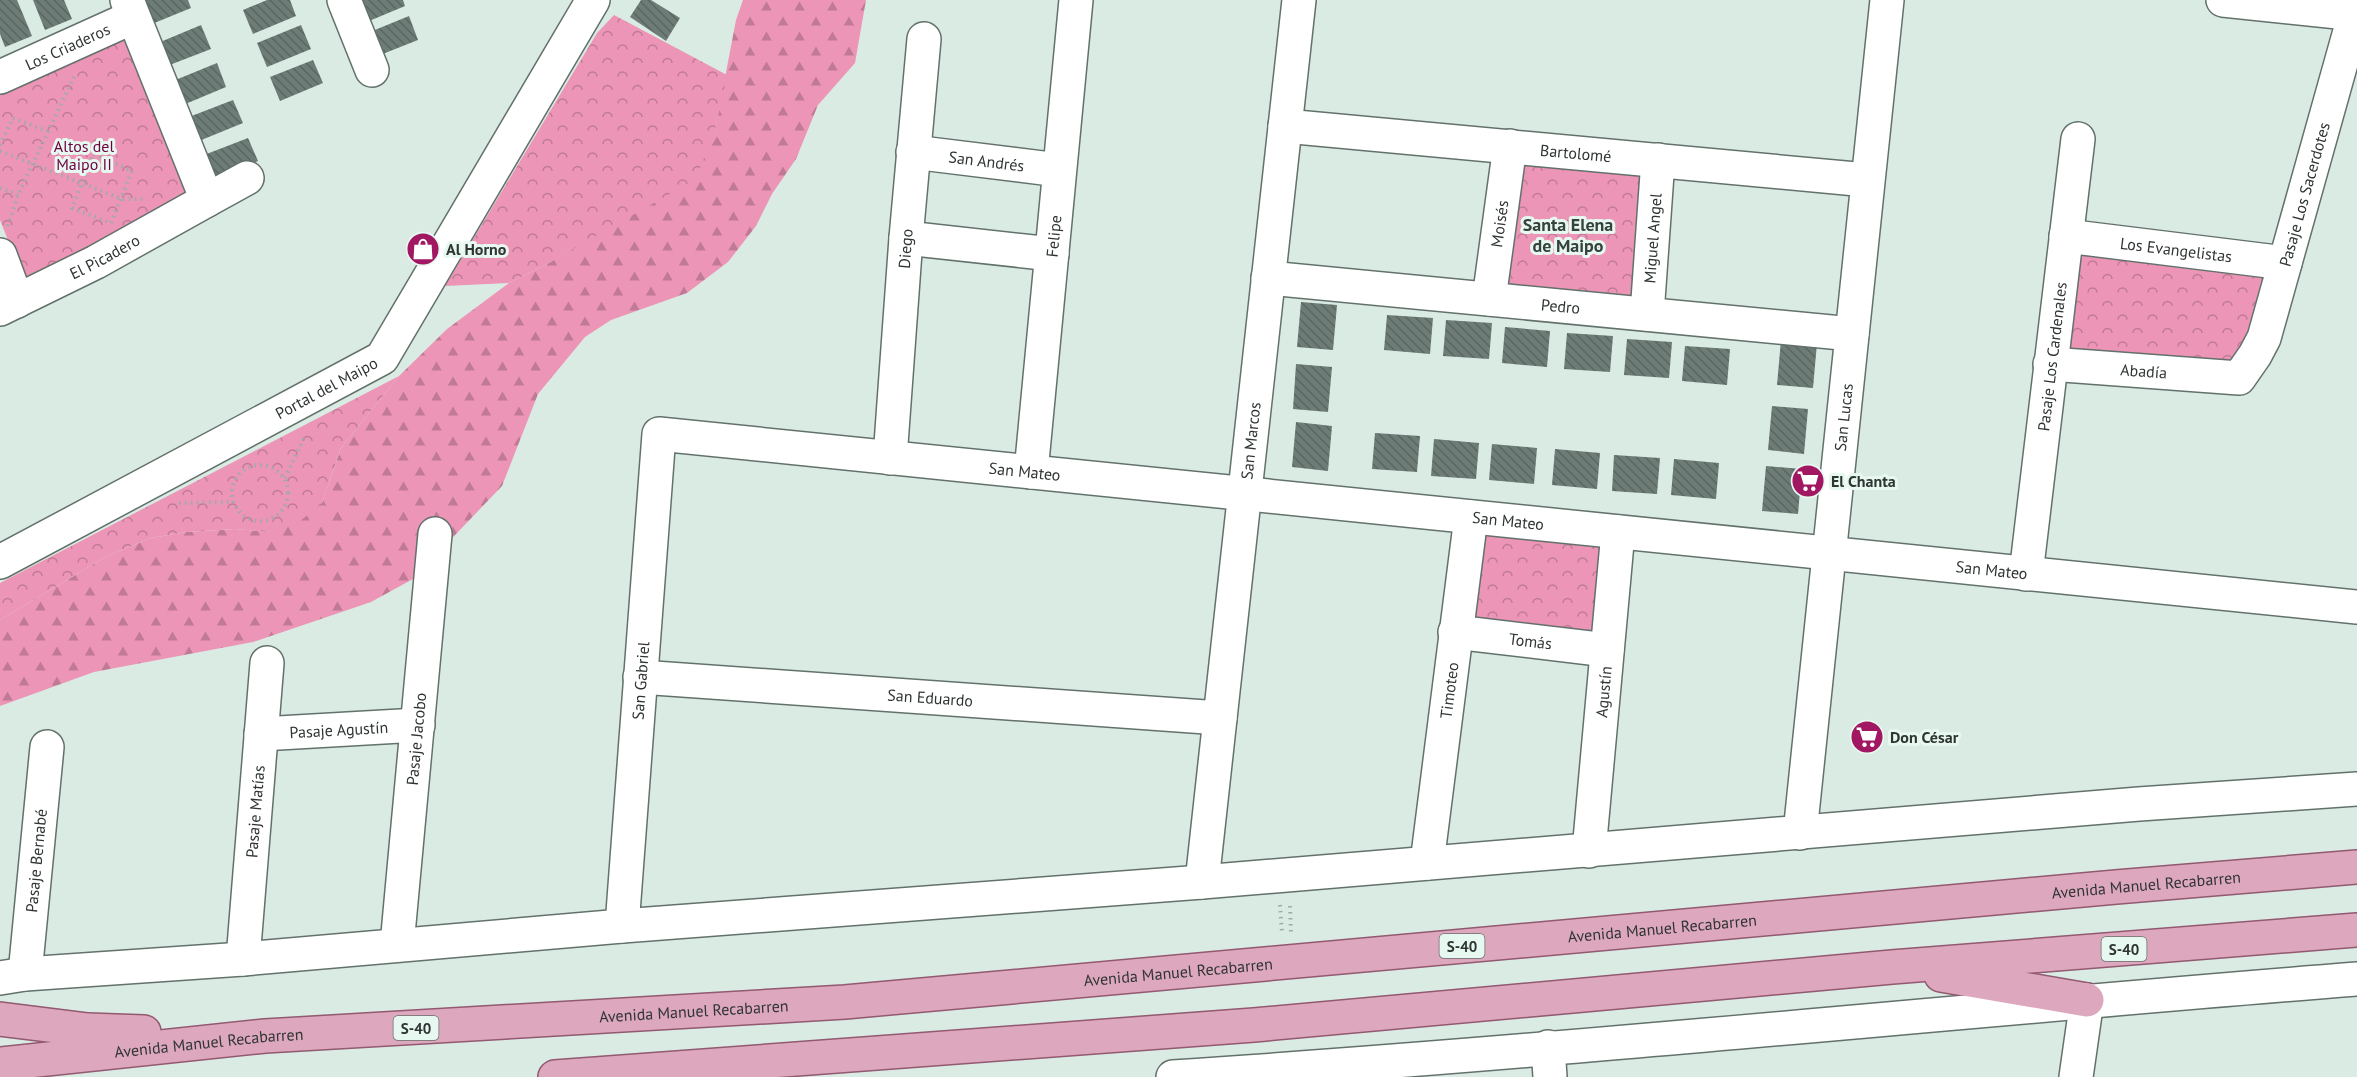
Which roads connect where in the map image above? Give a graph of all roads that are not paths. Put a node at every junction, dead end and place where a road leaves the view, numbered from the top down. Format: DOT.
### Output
graph roads {
  1 [pos="344,0"];
  2 [pos="593,0"];
  3 [pos="1076,0"];
  4 [pos="1299,0"];
  5 [pos="1887,0"];
  6 [pos="2223,0"];
  7 [pos="130,9"];
  8 [pos="2356,11"];
  9 [pos="924,39"];
  10 [pos="372,70"];
  11 [pos="0,77"];
  12 [pos="1285,126"];
  13 [pos="2078,139"];
  14 [pos="1510,146"];
  15 [pos="913,152"];
  16 [pos="1658,160"];
  17 [pos="1059,170"];
  18 [pos="247,178"];
  19 [pos="1867,180"];
  20 [pos="207,200"];
  21 [pos="2066,236"];
  22 [pos="906,238"];
  23 [pos="3,244"];
  24 [pos="1052,254"];
  25 [pos="2285,263"];
  26 [pos="1268,278"];
  27 [pos="1489,299"];
  28 [pos="9,305"];
  29 [pos="1647,314"];
  30 [pos="1852,334"];
  31 [pos="2050,364"];
  32 [pos="2239,378"];
  33 [pos="659,434"];
  34 [pos="890,458"];
  35 [pos="1030,472"];
  36 [pos="1245,494"];
  37 [pos="1471,517"];
  38 [pos="1618,532"];
  39 [pos="435,534"];
  40 [pos="1829,554"];
  41 [pos="0,562"];
  42 [pos="2026,574"];
  43 [pos="2357,607"];
  44 [pos="1455,632"];
  45 [pos="1607,650"];
  46 [pos="267,663"];
  47 [pos="640,677"];
  48 [pos="1220,718"];
  49 [pos="418,725"];
  50 [pos="261,734"];
  51 [pos="47,747"];
  52 [pos="2352,782"];
  53 [pos="1800,833"];
  54 [pos="1589,851"];
  55 [pos="1427,863"];
  56 [pos="2357,867"];
  57 [pos="1202,882"];
  58 [pos="622,926"];
  59 [pos="2357,930"];
  60 [pos="397,945"];
  61 [pos="243,959"];
  62 [pos="1892,967"];
  63 [pos="12,976"];
  64 [pos="2357,979"];
  65 [pos="2087,1000"];
  66 [pos="0,1019"];
  67 [pos="265,1036"];
  68 [pos="1549,1062"];
  69 [pos="0,1064"];
  70 [pos="555,1077"];
  71 [pos="1173,1077"];
  72 [pos="2076,1077"];
  1 -- 10 [label="street"];
  2 -- 41 [label="street, Portal del Maipo"];
  3 -- 17 [label="street, Felipe"];
  4 -- 12 [label="street, San Marcos"];
  5 -- 19 [label="street, San Lucas"];
  6 -- 8 [label="street"];
  7 -- 11 [label="street, Los Criaderos"];
  7 -- 20 [label="street"];
  8 -- 25 [label="street, Pasaje Los Sacerdotes"];
  9 -- 15 [label="street, Diego"];
  12 -- 14 [label="street, Bartolomé"];
  12 -- 26 [label="street, San Marcos"];
  13 -- 21 [label="street, Pasaje Los Cardenales"];
  14 -- 16 [label="street, Bartolomé"];
  14 -- 27 [label="street, Moisés"];
  15 -- 17 [label="street, San Andrés"];
  15 -- 22 [label="street, Diego"];
  16 -- 19 [label="street, Bartolomé"];
  16 -- 29 [label="street, Miguel Angel"];
  17 -- 24 [label="street, Felipe"];
  18 -- 20 [label="street, El Picadero"];
  19 -- 30 [label="street, San Lucas"];
  20 -- 28 [label="street, El Picadero"];
  21 -- 25 [label="street, Los Evangelistas"];
  21 -- 31 [label="street, Pasaje Los Cardenales"];
  22 -- 24 [label="street"];
  22 -- 34 [label="street, Diego"];
  23 -- 28 [label="street"];
  24 -- 35 [label="street, Felipe"];
  25 -- 32 [label="street, Pasaje Los Sacerdotes"];
  26 -- 27 [label="street, Pedro"];
  26 -- 36 [label="street, San Marcos"];
  27 -- 29 [label="street, Pedro"];
  29 -- 30 [label="street, Pedro"];
  30 -- 40 [label="street, San Lucas"];
  31 -- 32 [label="street, Abadía"];
  31 -- 42 [label="street, Pasaje Los Cardenales"];
  33 -- 34 [label="street, San Mateo"];
  33 -- 47 [label="street, San Gabriel"];
  34 -- 35 [label="street, San Mateo"];
  35 -- 36 [label="street, San Mateo"];
  36 -- 37 [label="street, San Mateo"];
  36 -- 48 [label="street, San Marcos"];
  37 -- 38 [label="street, San Mateo"];
  37 -- 44 [label="street, Timoteo"];
  38 -- 40 [label="street, San Mateo"];
  38 -- 45 [label="street, Agustín"];
  39 -- 49 [label="street, Pasaje Jacobo"];
  40 -- 42 [label="street, San Mateo"];
  40 -- 53 [label="street, San Lucas"];
  42 -- 43 [label="street, San Mateo"];
  44 -- 45 [label="street, Tomás"];
  44 -- 55 [label="street, Timoteo"];
  45 -- 54 [label="street, Agustín"];
  46 -- 50 [label="street, Pasaje Matías"];
  47 -- 48 [label="street, San Eduardo"];
  47 -- 58 [label="street, San Gabriel"];
  48 -- 57 [label="street, San Marcos"];
  49 -- 50 [label="street, Pasaje Agustín"];
  49 -- 60 [label="street, Pasaje Jacobo"];
  50 -- 61 [label="street, Pasaje Matías"];
  51 -- 63 [label="street, Pasaje Bernabé"];
  52 -- 53 [label="street"];
  53 -- 54 [label="street"];
  54 -- 55 [label="street"];
  55 -- 57 [label="street"];
  56 -- 67 [label="main road, Avenida Manuel Recabarren / S-40"];
  57 -- 58 [label="street"];
  58 -- 60 [label="street"];
  59 -- 62 [label="main road, S-40"];
  60 -- 61 [label="street"];
  61 -- 63 [label="street"];
  62 -- 65 [label="main road"];
  62 -- 70 [label="main road, S-40"];
  64 -- 65 [label="street"];
  65 -- 68 [label="street"];
  65 -- 72 [label="street"];
  66 -- 67 [label="main road"];
  67 -- 69 [label="main road, Avenida Manuel Recabarren / S-40"];
  68 -- 71 [label="street"];
}
